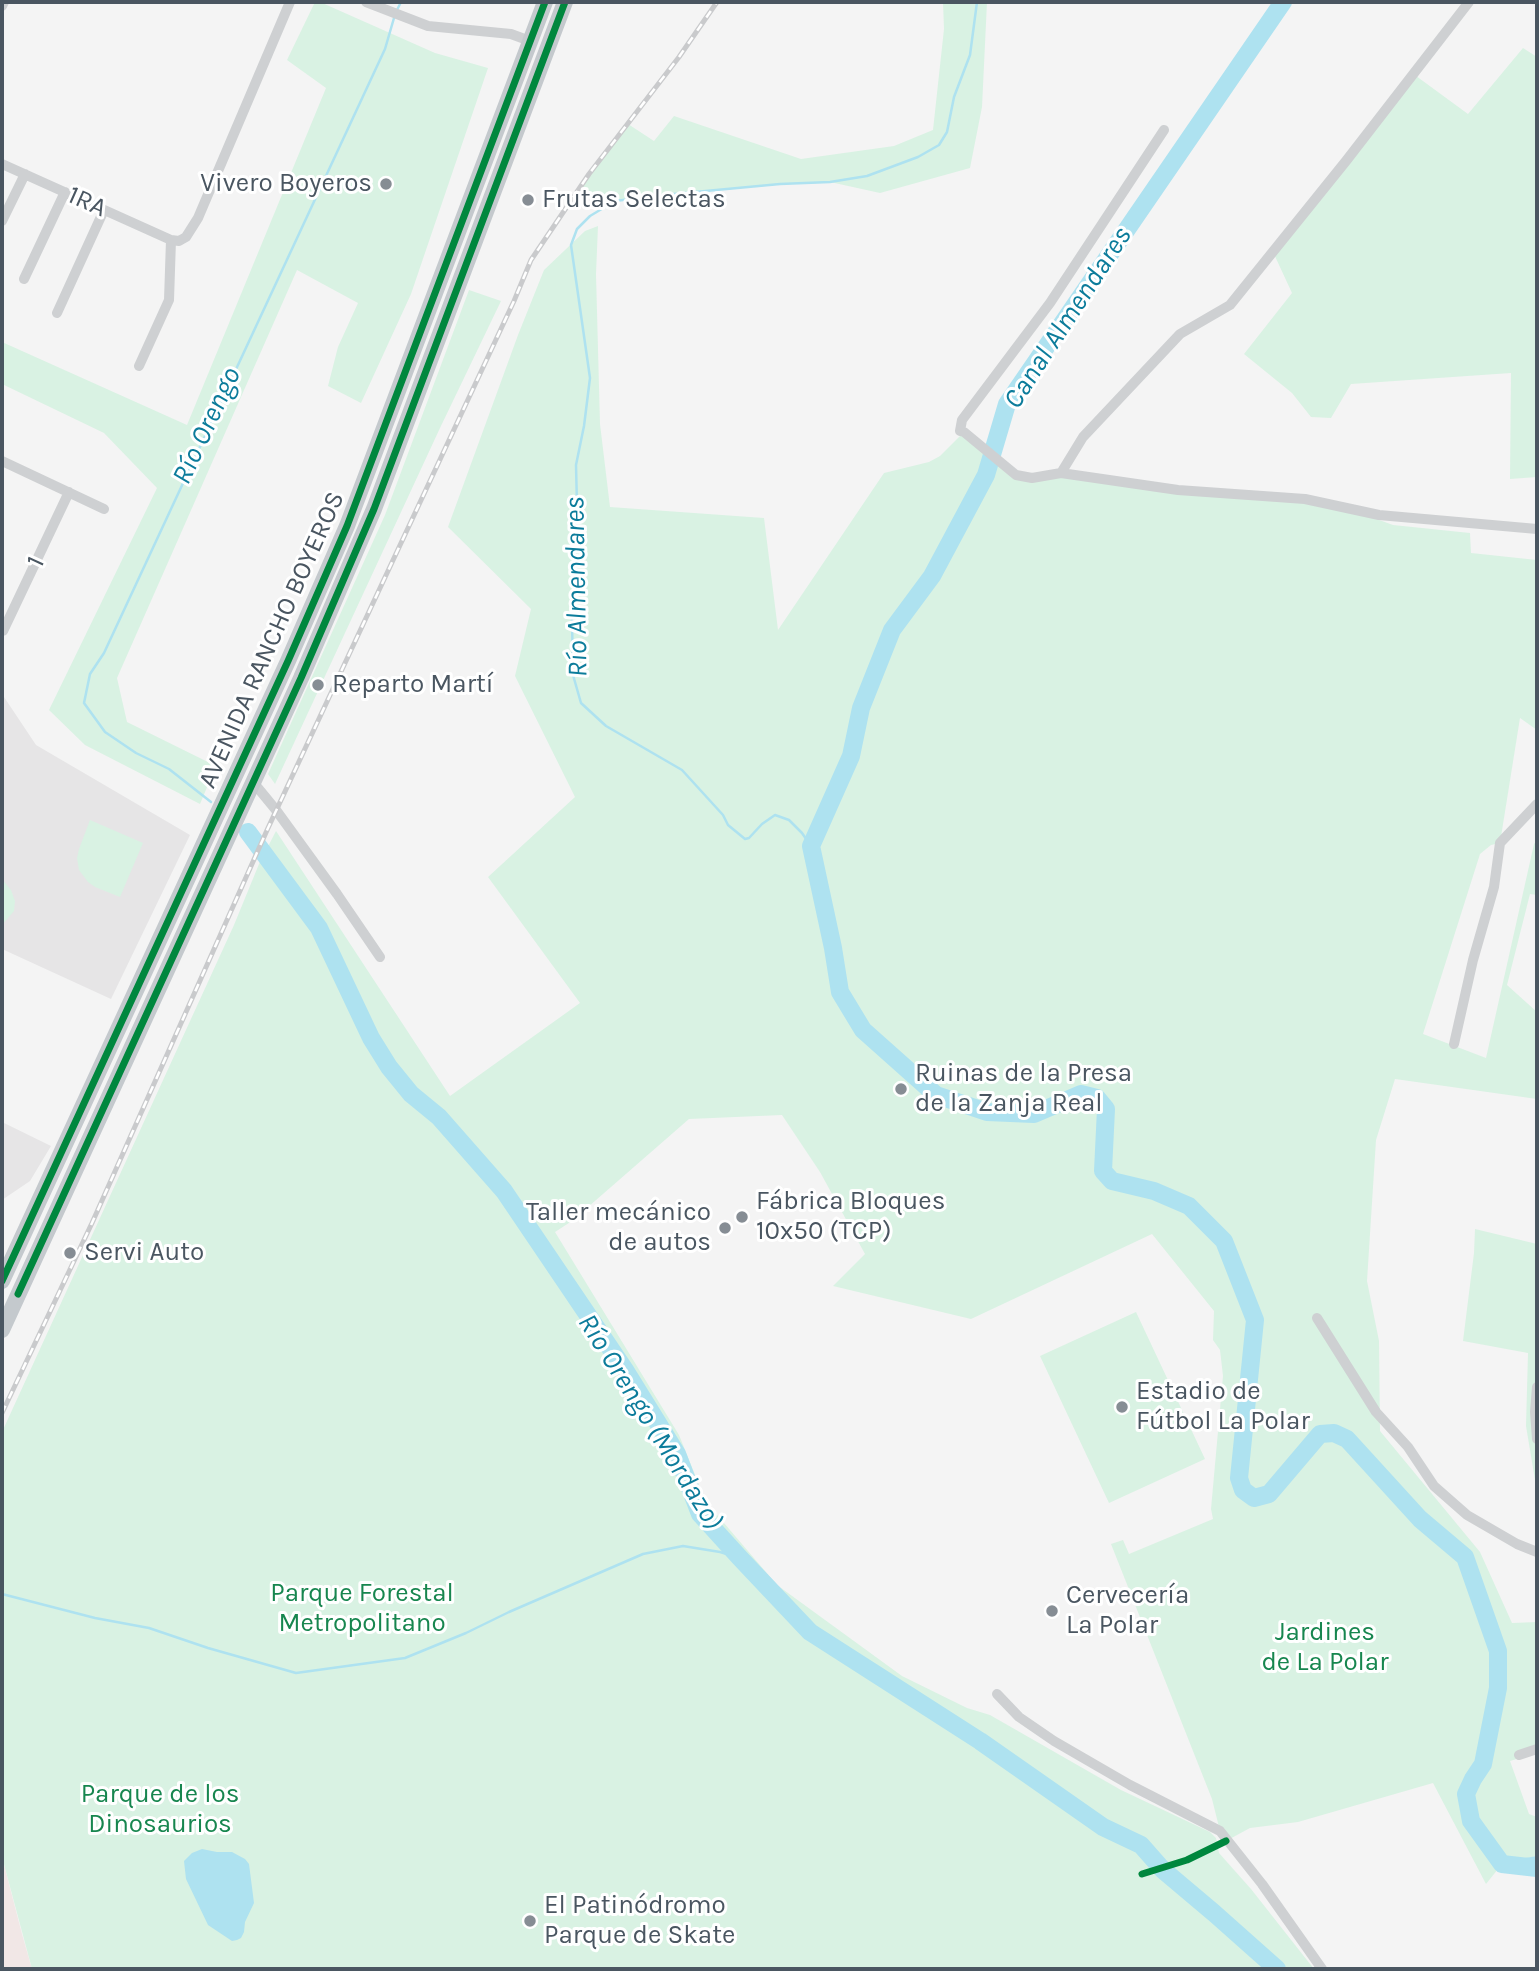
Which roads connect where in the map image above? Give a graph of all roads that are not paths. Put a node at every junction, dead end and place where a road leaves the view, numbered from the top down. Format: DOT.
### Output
graph roads {
  1 [pos="290,2"];
  2 [pos="366,2"];
  3 [pos="545,2"];
  4 [pos="565,2"];
  5 [pos="1469,2"];
  6 [pos="530,41"];
  7 [pos="1164,130"];
  8 [pos="2,164"];
  9 [pos="24,174"];
  10 [pos="65,192"];
  11 [pos="104,210"];
  12 [pos="2,221"];
  13 [pos="171,240"];
  14 [pos="24,279"];
  15 [pos="57,313"];
  16 [pos="139,366"];
  17 [pos="2,461"];
  18 [pos="1061,473"];
  19 [pos="69,492"];
  20 [pos="104,509"];
  21 [pos="1537,529"];
  22 [pos="2,631"];
  23 [pos="253,782"];
  24 [pos="1537,804"];
  25 [pos="380,957"];
  26 [pos="1454,1044"];
  27 [pos="2,1281"];
  28 [pos="18,1294"];
  29 [pos="2,1315"];
  30 [pos="1317,1318"];
  31 [pos="2,1331"];
  32 [pos="1537,1387"];
  33 [pos="1537,1439"];
  34 [pos="1537,1552"];
  35 [pos="997,1694"];
  36 [pos="1537,1749"];
  37 [pos="1519,1755"];
  38 [pos="1322,1969"];
  1 -- 13 [label="street"];
  2 -- 6 [label="street"];
  3 -- 6 [label="highway, AVENIDA RANCHO BOYEROS"];
  4 -- 23 [label="highway, AVENIDA RANCHO BOYEROS"];
  5 -- 18 [label="street"];
  6 -- 27 [label="highway, AVENIDA RANCHO BOYEROS"];
  7 -- 18 [label="street"];
  8 -- 9 [label="street, 1RA"];
  9 -- 10 [label="street, 1RA"];
  9 -- 12 [label="street"];
  10 -- 11 [label="street, 1RA"];
  10 -- 14 [label="street"];
  11 -- 13 [label="street, 1RA"];
  11 -- 15 [label="street"];
  13 -- 16 [label="street"];
  17 -- 19 [label="street"];
  18 -- 21 [label="street"];
  19 -- 20 [label="street"];
  19 -- 22 [label="street, 1"];
  23 -- 25 [label="street"];
  23 -- 28 [label="highway, AVENIDA RANCHO BOYEROS"];
  24 -- 26 [label="street"];
  28 -- 29 [label="highway"];
  28 -- 31 [label="highway, AVENIDA RANCHO BOYEROS"];
  30 -- 34 [label="street"];
  32 -- 33 [label="street"];
  35 -- 38 [label="street"];
  36 -- 37 [label="street"];
}
